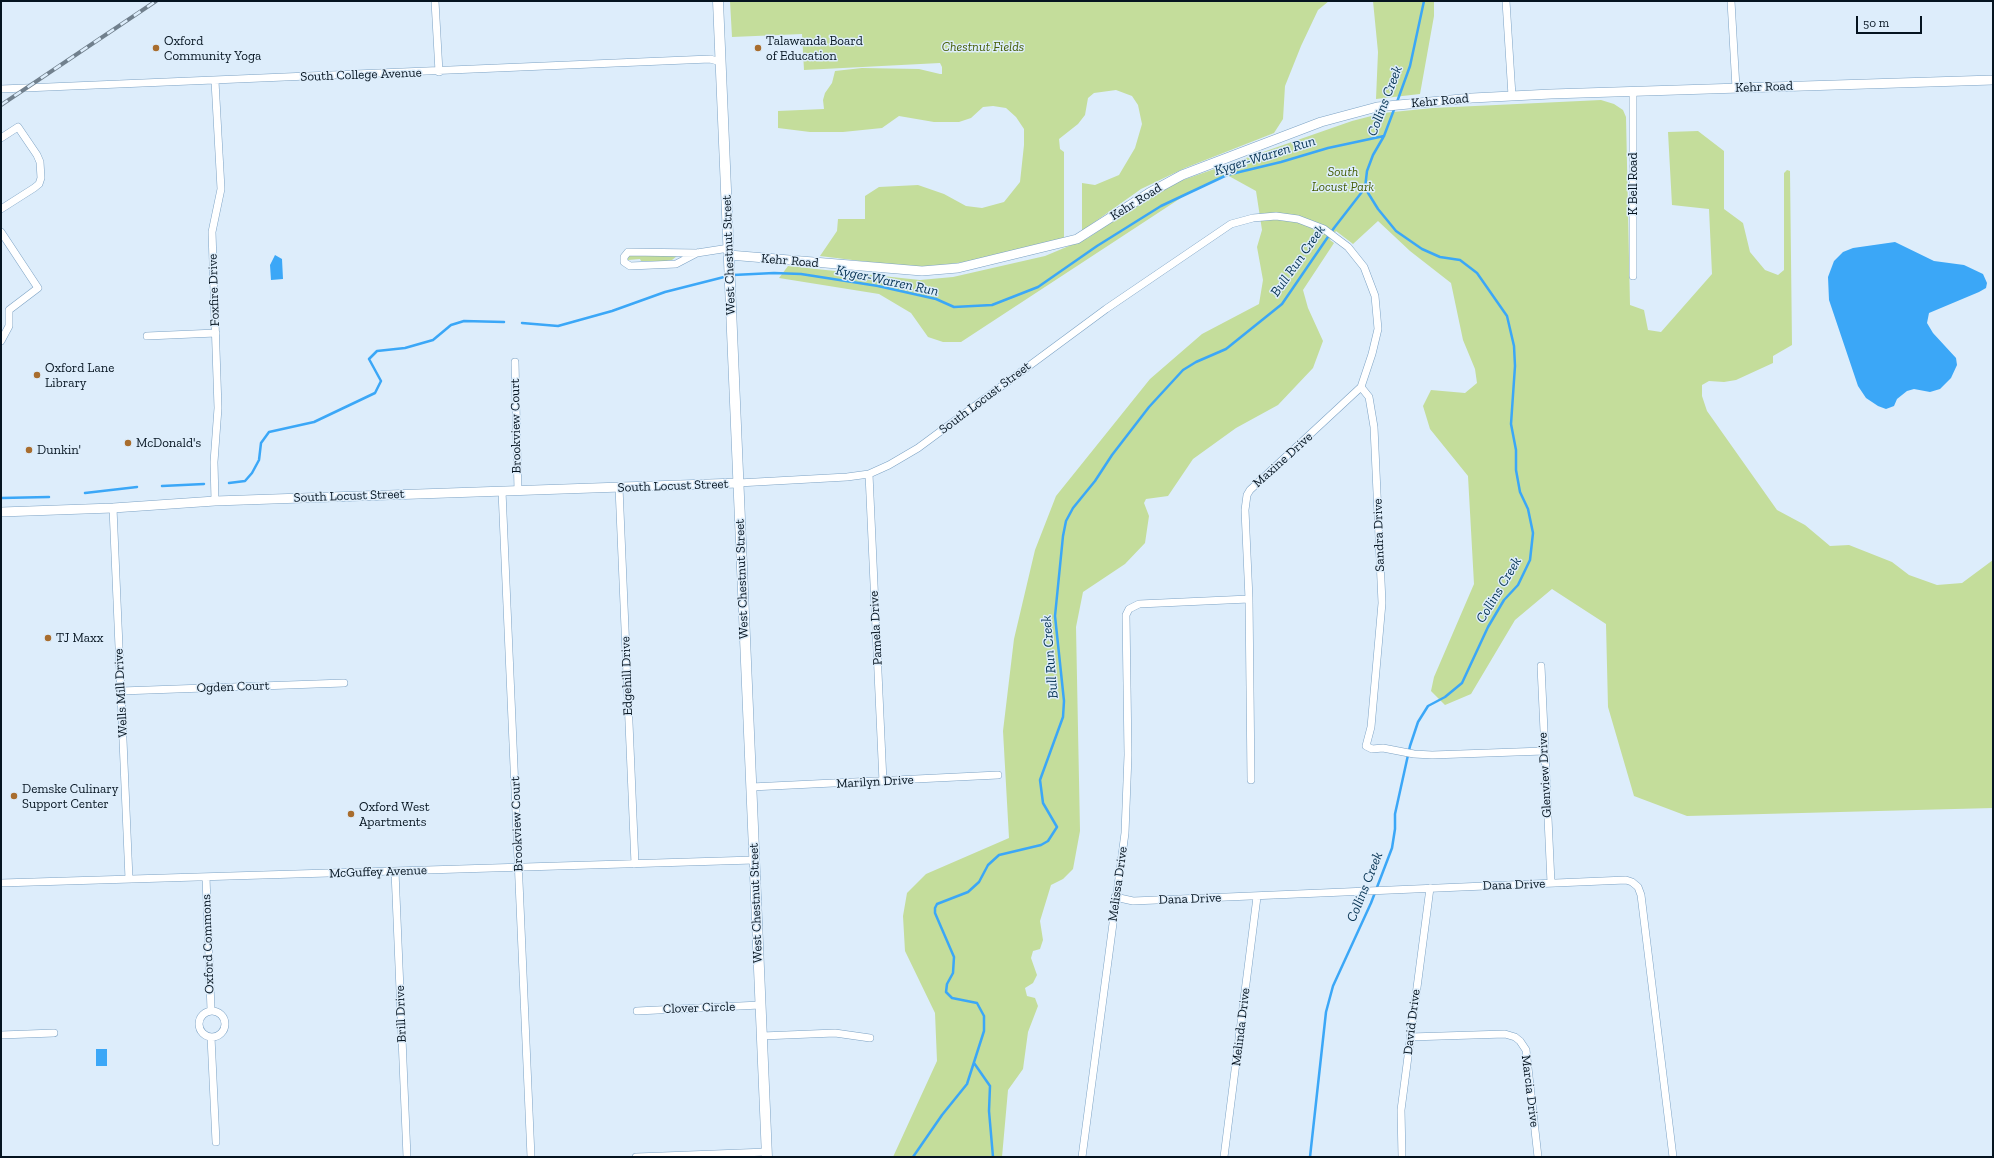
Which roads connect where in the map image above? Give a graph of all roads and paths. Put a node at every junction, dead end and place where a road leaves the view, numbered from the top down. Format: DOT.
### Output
graph roads {
  1 [pos="435,1"];
  2 [pos="718,1"];
  3 [pos="1506,1"];
  4 [pos="1731,1"];
  5 [pos="721,62"];
  6 [pos="439,72"];
  7 [pos="1993,80"];
  8 [pos="215,81"];
  9 [pos="1736,88"];
  10 [pos="1,89"];
  11 [pos="1634,91"];
  12 [pos="1512,96"];
  13 [pos="1,138"];
  14 [pos="1,209"];
  15 [pos="1,232"];
  16 [pos="729,252"];
  17 [pos="697,253"];
  18 [pos="1633,276"];
  19 [pos="216,334"];
  20 [pos="147,336"];
  21 [pos="1,341"];
  22 [pos="515,362"];
  23 [pos="1361,387"];
  24 [pos="869,474"];
  25 [pos="738,483"];
  26 [pos="620,488"];
  27 [pos="502,491"];
  28 [pos="518,491"];
  29 [pos="215,501"];
  30 [pos="113,508"];
  31 [pos="1,512"];
  32 [pos="1249,599"];
  33 [pos="1540,666"];
  34 [pos="344,683"];
  35 [pos="121,691"];
  36 [pos="1544,751"];
  37 [pos="998,775"];
  38 [pos="1251,780"];
  39 [pos="883,782"];
  40 [pos="751,787"];
  41 [pos="754,860"];
  42 [pos="635,864"];
  43 [pos="518,867"];
  44 [pos="395,871"];
  45 [pos="206,877"];
  46 [pos="129,879"];
  47 [pos="1,883"];
  48 [pos="1551,883"];
  49 [pos="1430,888"];
  50 [pos="1115,897"];
  51 [pos="1257,897"];
  52 [pos="760,1006"];
  53 [pos="211,1010"];
  54 [pos="637,1011"];
  55 [pos="54,1033"];
  56 [pos="1,1035"];
  57 [pos="762,1036"];
  58 [pos="211,1037"];
  59 [pos="870,1038"];
  60 [pos="1410,1038"];
  61 [pos="216,1142"];
  62 [pos="767,1155"];
  63 [pos="407,1157"];
  64 [pos="531,1157"];
  65 [pos="636,1157"];
  66 [pos="1082,1157"];
  67 [pos="1224,1157"];
  68 [pos="1402,1157"];
  69 [pos="1538,1157"];
  70 [pos="1673,1157"];
  1 -- 6 [label="street"];
  2 -- 5 [label="main road, West Chestnut Street"];
  3 -- 12 [label="street"];
  4 -- 9 [label="street"];
  5 -- 6 [label="street, South College Avenue"];
  5 -- 16 [label="main road, West Chestnut Street"];
  6 -- 8 [label="street, South College Avenue"];
  7 -- 9 [label="street, Kehr Road"];
  8 -- 10 [label="street, South College Avenue"];
  8 -- 19 [label="street, Foxfire Drive"];
  9 -- 11 [label="street, Kehr Road"];
  11 -- 12 [label="street, Kehr Road"];
  11 -- 18 [label="street, K Bell Road"];
  12 -- 16 [label="street, Kehr Road"];
  13 -- 14 [label="street"];
  15 -- 21 [label="street"];
  16 -- 17 [label="street"];
  16 -- 25 [label="main road, West Chestnut Street"];
  17 -- 17 [label="street"];
  19 -- 20 [label="street"];
  19 -- 29 [label="street, Foxfire Drive"];
  22 -- 28 [label="street, Brookview Court"];
  23 -- 24 [label="street, South Locust Street"];
  23 -- 32 [label="street, Maxine Drive"];
  23 -- 36 [label="street, Sandra Drive"];
  24 -- 25 [label="street, South Locust Street"];
  24 -- 39 [label="street, Pamela Drive"];
  25 -- 26 [label="street, South Locust Street"];
  25 -- 40 [label="main road, West Chestnut Street"];
  26 -- 28 [label="street, South Locust Street"];
  26 -- 42 [label="street, Edgehill Drive"];
  27 -- 28 [label="street, South Locust Street"];
  27 -- 29 [label="street, South Locust Street"];
  27 -- 43 [label="street, Brookview Court"];
  29 -- 30 [label="street, South Locust Street"];
  30 -- 31 [label="street, South Locust Street"];
  30 -- 35 [label="street, Wells Mill Drive"];
  32 -- 38 [label="street, Maxine Drive"];
  32 -- 50 [label="street, Melissa Drive"];
  33 -- 36 [label="street, Glenview Drive"];
  34 -- 35 [label="street, Ogden Court"];
  35 -- 46 [label="street, Wells Mill Drive"];
  36 -- 48 [label="street, Glenview Drive"];
  37 -- 39 [label="street, Marilyn Drive"];
  39 -- 40 [label="street, Marilyn Drive"];
  40 -- 41 [label="main road, West Chestnut Street"];
  41 -- 42 [label="street, McGuffey Avenue"];
  41 -- 52 [label="main road, West Chestnut Street"];
  42 -- 43 [label="street, McGuffey Avenue"];
  43 -- 44 [label="street, McGuffey Avenue"];
  43 -- 64 [label="street, Brookview Court"];
  44 -- 45 [label="street, McGuffey Avenue"];
  44 -- 63 [label="street, Brill Drive"];
  45 -- 46 [label="street, McGuffey Avenue"];
  45 -- 53 [label="street, Oxford Commons"];
  46 -- 47 [label="street, McGuffey Avenue"];
  48 -- 49 [label="street, Dana Drive"];
  48 -- 70 [label="street, Dana Drive"];
  49 -- 51 [label="street, Dana Drive"];
  49 -- 60 [label="street, David Drive"];
  50 -- 51 [label="street, Dana Drive"];
  50 -- 66 [label="street, Melissa Drive"];
  51 -- 67 [label="street, Melinda Drive"];
  52 -- 54 [label="street, Clover Circle"];
  52 -- 57 [label="main road, West Chestnut Street"];
  53 -- 58 [label="street, Oxford Commons"];
  53 -- 58 [label="street, Oxford Commons"];
  55 -- 56 [label="street"];
  57 -- 59 [label="street"];
  57 -- 62 [label="main road, West Chestnut Street"];
  58 -- 61 [label="street"];
  60 -- 68 [label="street, David Drive"];
  60 -- 69 [label="street, Marcia Drive"];
  62 -- 65 [label="street"];
}
